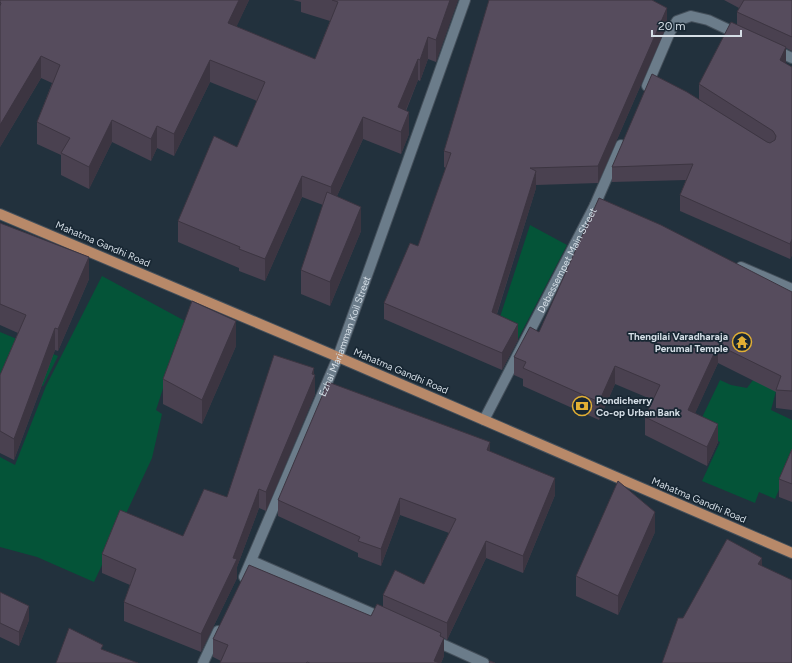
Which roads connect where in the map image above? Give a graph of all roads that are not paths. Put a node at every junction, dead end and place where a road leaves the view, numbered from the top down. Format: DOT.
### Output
graph roads {
  1 [pos="465,0"];
  2 [pos="750,39"];
  3 [pos="764,45"];
  4 [pos="792,58"];
  5 [pos="642,99"];
  6 [pos="626,134"];
  7 [pos="595,205"];
  8 [pos="0,214"];
  9 [pos="616,214"];
  10 [pos="731,263"];
  11 [pos="792,289"];
  12 [pos="338,357"];
  13 [pos="484,420"];
  14 [pos="792,553"];
  15 [pos="252,561"];
  16 [pos="239,588"];
  17 [pos="223,622"];
  18 [pos="397,625"];
  19 [pos="426,637"];
  20 [pos="203,663"];
  21 [pos="484,663"];
  1 -- 12 [label="street, Ezhai Mariamman Koil Street"];
  2 -- 5 [label="street"];
  3 -- 4 [label="street"];
  6 -- 7 [label="street"];
  7 -- 9 [label="street, Debessempet Main Street"];
  7 -- 13 [label="street, Debessempet Main Street"];
  8 -- 12 [label="main road, Mahatma Gandhi Road"];
  10 -- 11 [label="street"];
  12 -- 13 [label="main road, Mahatma Gandhi Road"];
  12 -- 15 [label="street, Ezhai Mariamman Koil Street"];
  13 -- 14 [label="main road, Mahatma Gandhi Road"];
  15 -- 16 [label="street, Ezhai Mariamman Koil Street"];
  15 -- 18 [label="street"];
  17 -- 20 [label="street"];
  19 -- 21 [label="street"];
}
